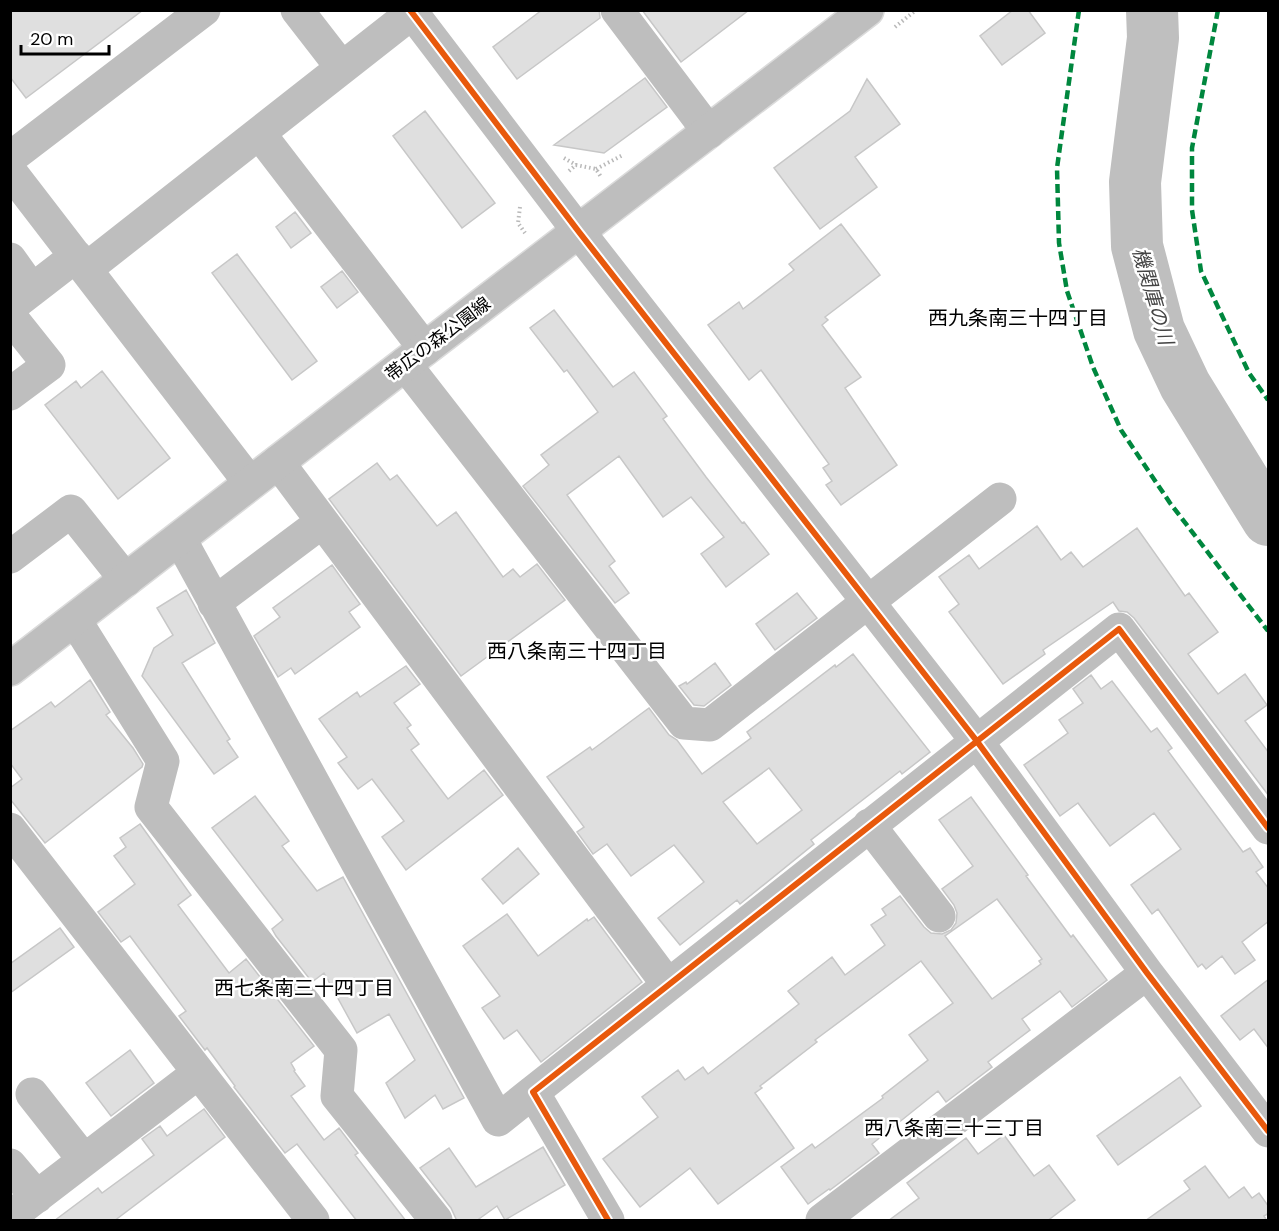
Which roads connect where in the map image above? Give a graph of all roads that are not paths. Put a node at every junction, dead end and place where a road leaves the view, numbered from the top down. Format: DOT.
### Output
graph roads {
  1 [pos="204,10"];
  2 [pos="297,10"];
  3 [pos="617,10"];
  4 [pos="867,10"];
  5 [pos="411,12"];
  6 [pos="342,68"];
  7 [pos="709,132"];
  8 [pos="259,133"];
  9 [pos="10,158"];
  10 [pos="10,171"];
  11 [pos="579,232"];
  12 [pos="10,259"];
  13 [pos="81,263"];
  14 [pos="21,298"];
  15 [pos="10,316"];
  16 [pos="415,356"];
  17 [pos="10,394"];
  18 [pos="278,462"];
  19 [pos="250,483"];
  20 [pos="1000,499"];
  21 [pos="322,522"];
  22 [pos="180,539"];
  23 [pos="10,557"];
  24 [pos="126,580"];
  25 [pos="869,602"];
  26 [pos="214,603"];
  27 [pos="75,620"];
  28 [pos="10,669"];
  29 [pos="976,740"];
  30 [pos="869,825"];
  31 [pos="1269,828"];
  32 [pos="10,830"];
  33 [pos="939,916"];
  34 [pos="1147,973"];
  35 [pos="668,985"];
  36 [pos="198,1073"];
  37 [pos="533,1092"];
  38 [pos="32,1094"];
  39 [pos="1269,1131"];
  40 [pos="84,1160"];
  41 [pos="10,1165"];
  42 [pos="37,1197"];
  43 [pos="10,1217"];
  44 [pos="313,1221"];
  45 [pos="436,1221"];
  46 [pos="608,1221"];
  47 [pos="822,1221"];
  1 -- 9 [label="street"];
  2 -- 6 [label="street"];
  3 -- 7 [label="street"];
  4 -- 7 [label="street, 帯広の森公園線"];
  5 -- 6 [label="street"];
  5 -- 11 [label="street"];
  6 -- 8 [label="street"];
  7 -- 11 [label="street, 帯広の森公園線"];
  8 -- 13 [label="street"];
  8 -- 16 [label="street"];
  10 -- 13 [label="street"];
  11 -- 16 [label="street, 帯広の森公園線"];
  11 -- 25 [label="street"];
  12 -- 14 [label="street"];
  13 -- 14 [label="street"];
  13 -- 19 [label="street"];
  15 -- 17 [label="street"];
  16 -- 18 [label="street, 帯広の森公園線"];
  16 -- 25 [label="street"];
  18 -- 19 [label="street, 帯広の森公園線"];
  18 -- 21 [label="street"];
  19 -- 22 [label="street, 帯広の森公園線"];
  20 -- 25 [label="street"];
  21 -- 26 [label="street"];
  21 -- 35 [label="street"];
  22 -- 24 [label="street, 帯広の森公園線"];
  22 -- 26 [label="street"];
  23 -- 24 [label="street"];
  24 -- 27 [label="street, 帯広の森公園線"];
  25 -- 29 [label="street"];
  26 -- 37 [label="street"];
  27 -- 28 [label="street, 帯広の森公園線"];
  27 -- 45 [label="street"];
  29 -- 30 [label="street"];
  29 -- 31 [label="street"];
  29 -- 34 [label="street"];
  30 -- 33 [label="street"];
  30 -- 35 [label="street"];
  32 -- 36 [label="street"];
  34 -- 39 [label="street"];
  34 -- 47 [label="street"];
  35 -- 37 [label="street"];
  36 -- 40 [label="street"];
  36 -- 44 [label="street"];
  37 -- 46 [label="street"];
  38 -- 40 [label="street"];
  40 -- 42 [label="street"];
  41 -- 42 [label="street"];
  42 -- 43 [label="street"];
}
